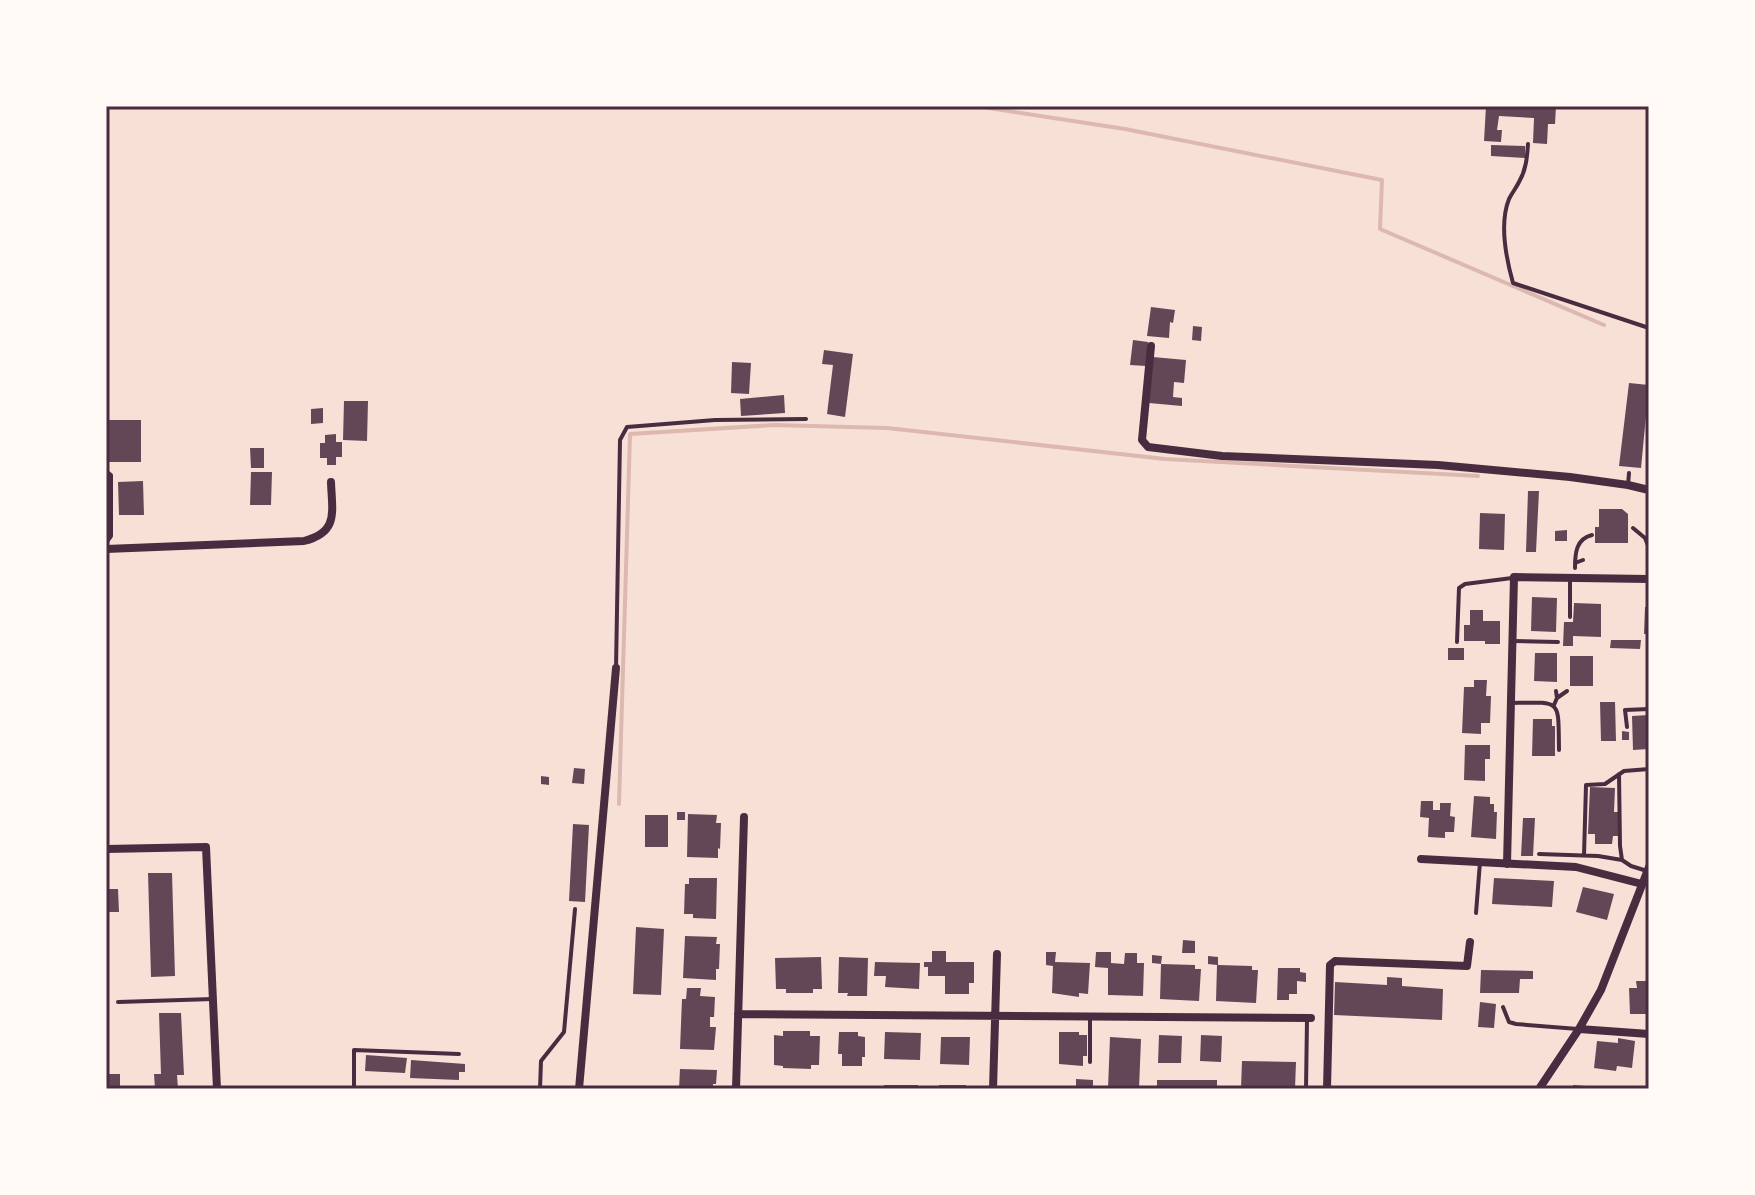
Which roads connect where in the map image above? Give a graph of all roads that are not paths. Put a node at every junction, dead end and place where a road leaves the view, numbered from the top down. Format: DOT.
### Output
graph roads {
  1 [pos="1528,144"];
  2 [pos="1649,328"];
  3 [pos="1151,346"];
  4 [pos="806,419"];
  5 [pos="106,471"];
  6 [pos="1629,473"];
  7 [pos="331,482"];
  8 [pos="1628,485"];
  9 [pos="1649,490"];
  10 [pos="1633,528"];
  11 [pos="1592,535"];
  12 [pos="106,546"];
  13 [pos="1649,548"];
  14 [pos="1583,560"];
  15 [pos="1574,572"];
  16 [pos="1514,577"];
  17 [pos="1649,579"];
  18 [pos="1570,617"];
  19 [pos="1513,641"];
  20 [pos="1457,642"];
  21 [pos="1558,642"];
  22 [pos="616,668"];
  23 [pos="1556,691"];
  24 [pos="1567,691"];
  25 [pos="1557,698"];
  26 [pos="1511,703"];
  27 [pos="1554,705"];
  28 [pos="1649,709"];
  29 [pos="1627,727"];
  30 [pos="1559,750"];
  31 [pos="1649,769"];
  32 [pos="1619,774"];
  33 [pos="744,817"];
  34 [pos="106,849"];
  35 [pos="1539,854"];
  36 [pos="1584,855"];
  37 [pos="1421,859"];
  38 [pos="1622,860"];
  39 [pos="1480,862"];
  40 [pos="1507,864"];
  41 [pos="1648,869"];
  42 [pos="1642,884"];
  43 [pos="575,909"];
  44 [pos="1476,913"];
  45 [pos="1470,942"];
  46 [pos="997,954"];
  47 [pos="213,999"];
  48 [pos="118,1002"];
  49 [pos="1503,1007"];
  50 [pos="738,1014"];
  51 [pos="996,1016"];
  52 [pos="1090,1016"];
  53 [pos="1309,1018"];
  54 [pos="1579,1029"];
  55 [pos="1649,1034"];
  56 [pos="459,1054"];
  57 [pos="1090,1062"];
  58 [pos="217,1089"];
  59 [pos="354,1089"];
  60 [pos="540,1089"];
  61 [pos="579,1089"];
  62 [pos="736,1089"];
  63 [pos="993,1089"];
  64 [pos="1306,1089"];
  65 [pos="1327,1089"];
  66 [pos="1539,1089"];
  1 -- 2 [label="lane"];
  3 -- 8 [label="street"];
  4 -- 22 [label="lane"];
  5 -- 12 [label="lane"];
  6 -- 8 [label="lane"];
  7 -- 12 [label="street"];
  8 -- 9 [label="street"];
  10 -- 13 [label="lane"];
  11 -- 15 [label="lane"];
  14 -- 15 [label="lane"];
  15 -- 16 [label="street"];
  15 -- 17 [label="street"];
  15 -- 18 [label="lane"];
  16 -- 19 [label="street"];
  16 -- 20 [label="lane"];
  19 -- 21 [label="lane"];
  19 -- 26 [label="street"];
  22 -- 61 [label="street"];
  23 -- 25 [label="lane"];
  24 -- 25 [label="lane"];
  25 -- 27 [label="lane"];
  26 -- 27 [label="lane"];
  26 -- 40 [label="street"];
  27 -- 30 [label="lane"];
  28 -- 29 [label="lane"];
  31 -- 32 [label="lane"];
  32 -- 36 [label="lane"];
  32 -- 38 [label="lane"];
  33 -- 50 [label="street"];
  34 -- 47 [label="street"];
  35 -- 36 [label="lane"];
  36 -- 38 [label="lane"];
  37 -- 39 [label="street"];
  38 -- 41 [label="lane"];
  39 -- 40 [label="street"];
  39 -- 44 [label="lane"];
  40 -- 42 [label="street"];
  41 -- 42 [label="street"];
  42 -- 54 [label="street"];
  43 -- 60 [label="lane"];
  45 -- 65 [label="street"];
  46 -- 51 [label="street"];
  47 -- 48 [label="lane"];
  47 -- 58 [label="street"];
  49 -- 54 [label="lane"];
  50 -- 51 [label="street"];
  50 -- 62 [label="street"];
  51 -- 52 [label="street"];
  51 -- 63 [label="street"];
  52 -- 53 [label="street"];
  52 -- 57 [label="lane"];
  53 -- 64 [label="lane"];
  54 -- 55 [label="street"];
  54 -- 66 [label="street"];
  56 -- 59 [label="lane"];
}
